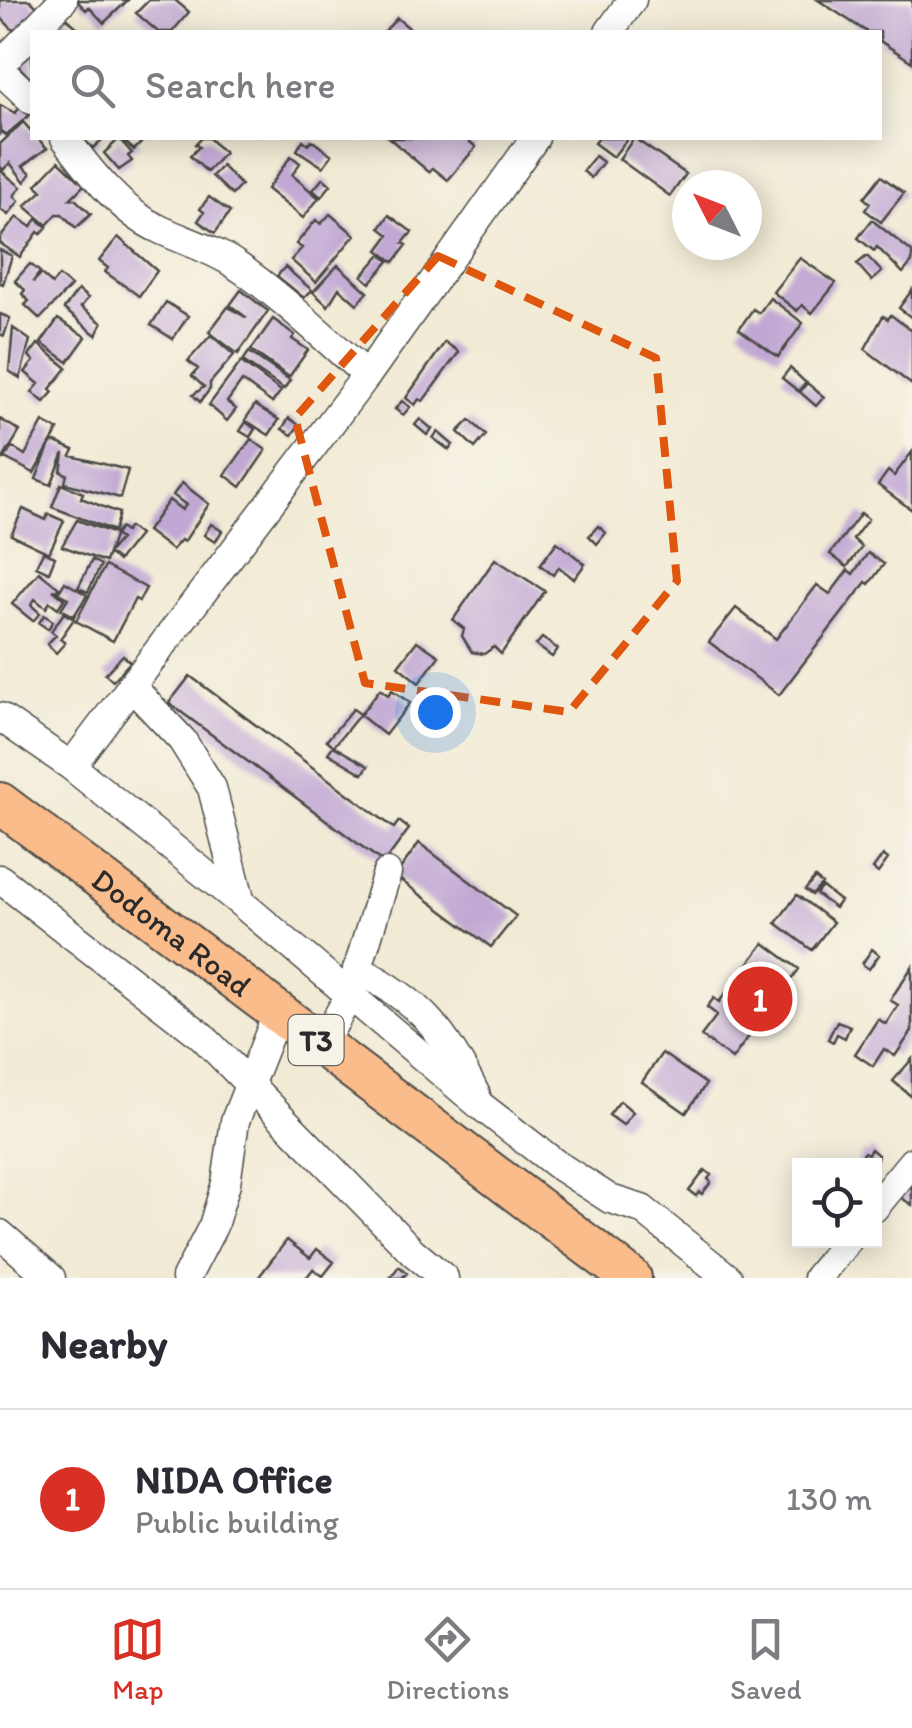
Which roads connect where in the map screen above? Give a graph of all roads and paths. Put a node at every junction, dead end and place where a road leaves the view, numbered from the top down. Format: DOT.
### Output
graph roads {
  1 [pos="63,0"];
  2 [pos="632,0"];
  3 [pos="35,30"];
  4 [pos="610,30"];
  5 [pos="30,35"];
  6 [pos="0,67"];
  7 [pos="30,98"];
  8 [pos="67,140"];
  9 [pos="534,140"];
  10 [pos="367,375"];
  11 [pos="131,686"];
  12 [pos="0,717"];
  13 [pos="71,766"];
  14 [pos="0,802"];
  15 [pos="387,873"];
  16 [pos="0,879"];
  17 [pos="241,903"];
  18 [pos="354,982"];
  19 [pos="278,1012"];
  20 [pos="322,1045"];
  21 [pos="249,1081"];
  22 [pos="912,1162"];
  23 [pos="882,1198"];
  24 [pos="0,1234"];
  25 [pos="842,1248"];
  26 [pos="50,1278"];
  27 [pos="186,1278"];
  28 [pos="444,1278"];
  29 [pos="631,1278"];
  30 [pos="728,1278"];
  31 [pos="818,1278"];
  1 -- 3 [label="street"];
  2 -- 4 [label="street"];
  5 -- 6 [label="street"];
  6 -- 7 [label="street"];
  8 -- 10 [label="street"];
  9 -- 10 [label="street"];
  10 -- 11 [label="street"];
  11 -- 13 [label="street"];
  11 -- 17 [label="street"];
  12 -- 13 [label="street"];
  13 -- 17 [label="street"];
  14 -- 19 [label="highway, Dodoma Road / T3"];
  15 -- 18 [label="street"];
  16 -- 21 [label="street"];
  17 -- 18 [label="street"];
  18 -- 20 [label="street"];
  18 -- 30 [label="street"];
  19 -- 20 [label="highway, Dodoma Road / T3"];
  19 -- 21 [label="street"];
  20 -- 29 [label="highway, Dodoma Road / T3"];
  21 -- 27 [label="street"];
  21 -- 28 [label="street"];
  22 -- 23 [label="street"];
  24 -- 26 [label="street"];
  25 -- 31 [label="street"];
}
